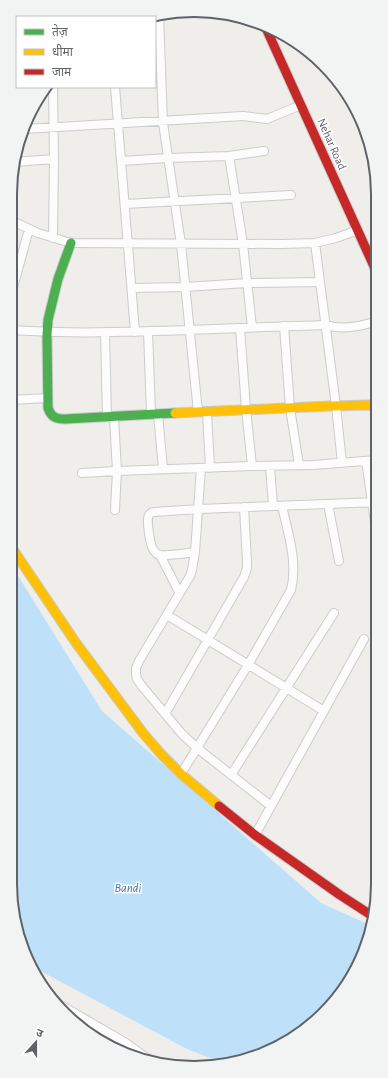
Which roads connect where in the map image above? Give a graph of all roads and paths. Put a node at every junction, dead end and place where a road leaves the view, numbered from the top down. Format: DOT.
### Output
graph roads {
  1 [pos="159,20"];
  2 [pos="267,32"];
  3 [pos="157,36"];
  4 [pos="53,88"];
  5 [pos="115,88"];
  6 [pos="300,105"];
  7 [pos="162,120"];
  8 [pos="118,123"];
  9 [pos="54,126"];
  10 [pos="29,128"];
  11 [pos="264,151"];
  12 [pos="229,156"];
  13 [pos="168,158"];
  14 [pos="54,160"];
  15 [pos="122,161"];
  16 [pos="20,162"];
  17 [pos="291,195"];
  18 [pos="236,198"];
  19 [pos="174,202"];
  20 [pos="125,204"];
  21 [pos="17,223"];
  22 [pos="29,229"];
  23 [pos="358,230"];
  24 [pos="53,238"];
  25 [pos="71,243"];
  26 [pos="128,243"];
  27 [pos="315,243"];
  28 [pos="181,244"];
  29 [pos="243,244"];
  30 [pos="371,259"];
  31 [pos="17,273"];
  32 [pos="320,282"];
  33 [pos="247,283"];
  34 [pos="185,287"];
  35 [pos="132,288"];
  36 [pos="371,323"];
  37 [pos="326,325"];
  38 [pos="284,326"];
  39 [pos="252,327"];
  40 [pos="240,328"];
  41 [pos="17,330"];
  42 [pos="190,330"];
  43 [pos="148,331"];
  44 [pos="47,332"];
  45 [pos="106,332"];
  46 [pos="135,332"];
  47 [pos="48,398"];
  48 [pos="17,400"];
  49 [pos="371,405"];
  50 [pos="336,406"];
  51 [pos="290,408"];
  52 [pos="246,409"];
  53 [pos="202,412"];
  54 [pos="155,414"];
  55 [pos="111,417"];
  56 [pos="366,461"];
  57 [pos="371,461"];
  58 [pos="342,463"];
  59 [pos="299,465"];
  60 [pos="252,466"];
  61 [pos="270,466"];
  62 [pos="201,468"];
  63 [pos="210,468"];
  64 [pos="163,469"];
  65 [pos="117,471"];
  66 [pos="82,473"];
  67 [pos="371,487"];
  68 [pos="371,502"];
  69 [pos="328,504"];
  70 [pos="278,506"];
  71 [pos="244,507"];
  72 [pos="199,509"];
  73 [pos="115,510"];
  74 [pos="196,552"];
  75 [pos="17,555"];
  76 [pos="160,555"];
  77 [pos="339,561"];
  78 [pos="181,591"];
  79 [pos="334,613"];
  80 [pos="167,615"];
  81 [pos="364,639"];
  82 [pos="209,640"];
  83 [pos="248,665"];
  84 [pos="286,688"];
  85 [pos="324,711"];
  86 [pos="165,714"];
  87 [pos="197,748"];
  88 [pos="181,774"];
  89 [pos="231,775"];
  90 [pos="271,806"];
  91 [pos="255,835"];
  92 [pos="368,913"];
  93 [pos="71,1011"];
  94 [pos="139,1053"];
  1 -- 3 [label="street"];
  2 -- 6 [label="street, Nehar Road"];
  3 -- 7 [label="street"];
  4 -- 9 [label="street"];
  5 -- 8 [label="street"];
  6 -- 7 [label="street"];
  6 -- 23 [label="street, Nehar Road"];
  7 -- 8 [label="street"];
  7 -- 13 [label="street"];
  8 -- 9 [label="street"];
  8 -- 15 [label="street"];
  9 -- 10 [label="street"];
  9 -- 14 [label="street"];
  11 -- 12 [label="street"];
  12 -- 13 [label="street"];
  12 -- 18 [label="street"];
  13 -- 15 [label="street"];
  13 -- 19 [label="street"];
  14 -- 16 [label="street"];
  14 -- 24 [label="street"];
  15 -- 20 [label="street"];
  17 -- 18 [label="street"];
  18 -- 19 [label="street"];
  18 -- 29 [label="street"];
  19 -- 20 [label="street"];
  19 -- 28 [label="street"];
  20 -- 26 [label="street"];
  21 -- 22 [label="street"];
  22 -- 24 [label="street"];
  22 -- 31 [label="street"];
  23 -- 27 [label="street"];
  23 -- 30 [label="street, Nehar Road"];
  24 -- 25 [label="street"];
  25 -- 26 [label="street"];
  25 -- 44 [label="street"];
  26 -- 28 [label="street"];
  26 -- 35 [label="street"];
  27 -- 29 [label="street"];
  27 -- 32 [label="street"];
  28 -- 29 [label="street"];
  28 -- 34 [label="street"];
  29 -- 33 [label="street"];
  32 -- 33 [label="street"];
  32 -- 37 [label="street"];
  33 -- 34 [label="street"];
  33 -- 39 [label="street"];
  34 -- 35 [label="street"];
  34 -- 42 [label="street"];
  35 -- 46 [label="street"];
  36 -- 37 [label="street"];
  37 -- 38 [label="street"];
  37 -- 50 [label="street"];
  38 -- 39 [label="street"];
  38 -- 51 [label="street"];
  39 -- 40 [label="street"];
  40 -- 42 [label="street"];
  40 -- 52 [label="street"];
  41 -- 44 [label="street"];
  42 -- 43 [label="street"];
  42 -- 53 [label="street"];
  43 -- 46 [label="street"];
  43 -- 54 [label="street"];
  44 -- 45 [label="street"];
  44 -- 47 [label="street"];
  45 -- 46 [label="street"];
  45 -- 55 [label="street"];
  47 -- 48 [label="street"];
  47 -- 55 [label="street"];
  49 -- 50 [label="street"];
  50 -- 51 [label="street"];
  50 -- 58 [label="street"];
  51 -- 52 [label="street"];
  51 -- 59 [label="street"];
  52 -- 53 [label="street"];
  52 -- 60 [label="street"];
  53 -- 54 [label="street"];
  53 -- 63 [label="street"];
  54 -- 55 [label="street"];
  54 -- 64 [label="street"];
  55 -- 65 [label="street"];
  56 -- 57 [label="street"];
  56 -- 58 [label="street"];
  56 -- 67 [label="street"];
  58 -- 59 [label="street"];
  59 -- 61 [label="street"];
  60 -- 61 [label="street"];
  60 -- 63 [label="street"];
  61 -- 70 [label="street"];
  62 -- 63 [label="street"];
  62 -- 64 [label="street"];
  62 -- 72 [label="street"];
  64 -- 65 [label="street"];
  65 -- 66 [label="street"];
  65 -- 73 [label="street"];
  68 -- 69 [label="street"];
  69 -- 70 [label="street"];
  69 -- 77 [label="street"];
  70 -- 71 [label="street"];
  70 -- 83 [label="street"];
  71 -- 72 [label="street"];
  71 -- 82 [label="street"];
  72 -- 74 [label="street"];
  72 -- 76 [label="street"];
  74 -- 76 [label="street"];
  74 -- 78 [label="street"];
  75 -- 88 [label="street"];
  76 -- 78 [label="street"];
  78 -- 80 [label="street"];
  79 -- 84 [label="street"];
  80 -- 82 [label="street"];
  80 -- 86 [label="street"];
  81 -- 85 [label="street"];
  82 -- 83 [label="street"];
  82 -- 86 [label="street"];
  83 -- 84 [label="street"];
  83 -- 87 [label="street"];
  84 -- 85 [label="street"];
  84 -- 89 [label="street"];
  85 -- 90 [label="street"];
  86 -- 87 [label="street"];
  87 -- 88 [label="street"];
  87 -- 89 [label="street"];
  88 -- 91 [label="street"];
  89 -- 90 [label="street"];
  90 -- 91 [label="street"];
  91 -- 92 [label="street"];
  93 -- 94 [label="street"];
}
